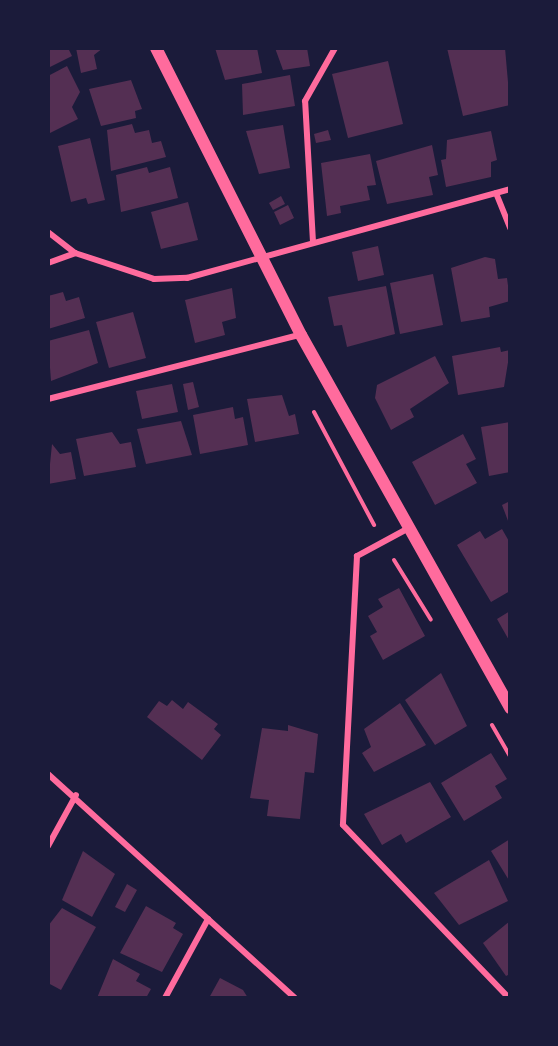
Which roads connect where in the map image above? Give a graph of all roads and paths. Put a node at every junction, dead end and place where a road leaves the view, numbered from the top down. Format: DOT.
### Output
graph roads {
  1 [pos="156,48"];
  2 [pos="334,48"];
  3 [pos="510,189"];
  4 [pos="496,193"];
  5 [pos="510,228"];
  6 [pos="48,232"];
  7 [pos="313,242"];
  8 [pos="75,253"];
  9 [pos="261,259"];
  10 [pos="48,263"];
  11 [pos="301,334"];
  12 [pos="48,399"];
  13 [pos="407,529"];
  14 [pos="510,708"];
  15 [pos="48,774"];
  16 [pos="76,795"];
  17 [pos="48,846"];
  18 [pos="208,919"];
  19 [pos="165,998"];
  20 [pos="295,998"];
  21 [pos="509,998"];
  1 -- 9 [label="main road"];
  2 -- 7 [label="street"];
  3 -- 4 [label="street"];
  4 -- 5 [label="street"];
  4 -- 7 [label="street"];
  6 -- 8 [label="street"];
  7 -- 9 [label="street"];
  8 -- 9 [label="street"];
  8 -- 10 [label="street"];
  9 -- 11 [label="main road"];
  11 -- 12 [label="street"];
  11 -- 13 [label="main road"];
  13 -- 14 [label="main road"];
  13 -- 21 [label="street"];
  15 -- 16 [label="street"];
  16 -- 17 [label="street"];
  16 -- 18 [label="street"];
  18 -- 19 [label="street"];
  18 -- 20 [label="street"];
}
